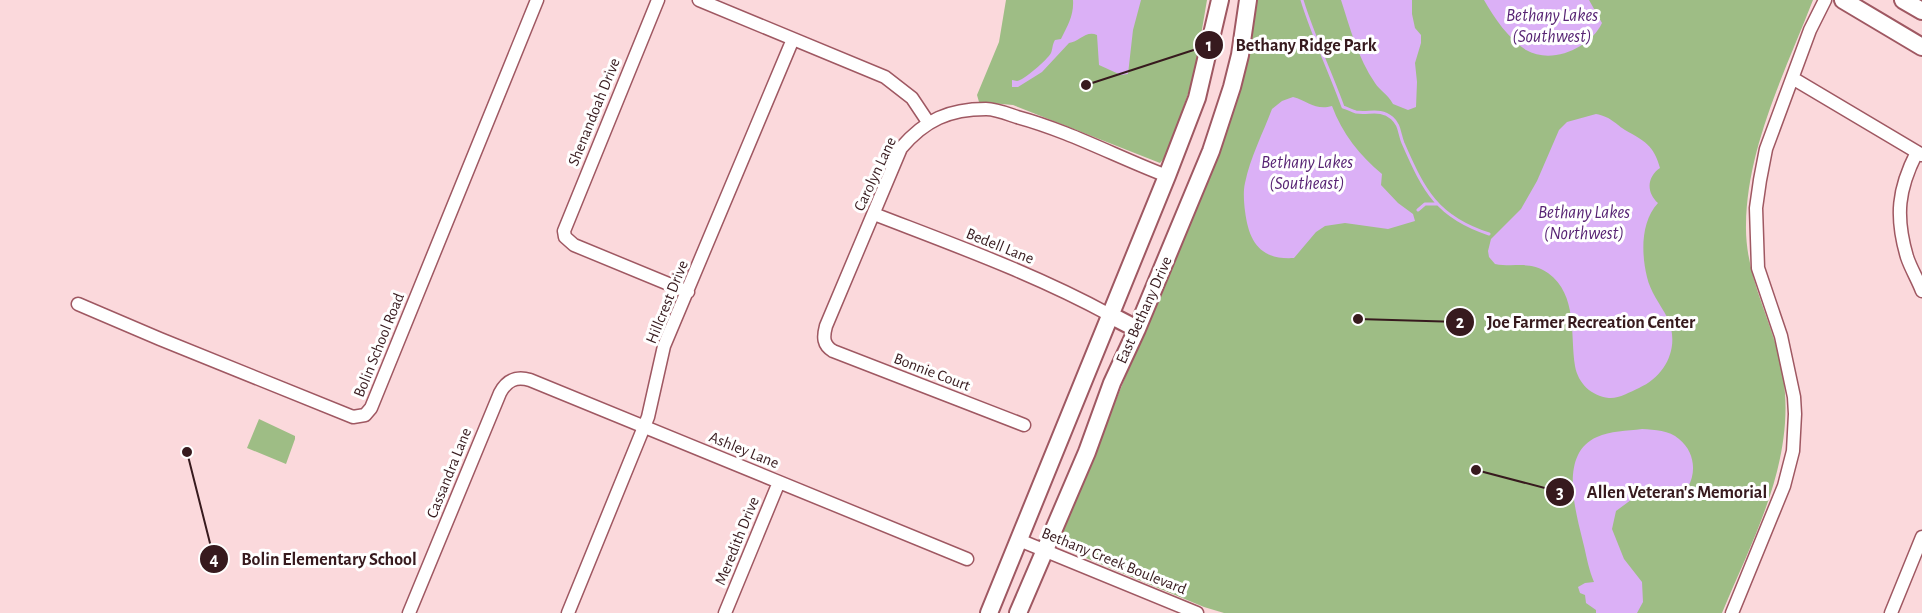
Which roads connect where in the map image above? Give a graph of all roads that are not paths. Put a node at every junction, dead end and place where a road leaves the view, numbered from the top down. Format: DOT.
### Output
graph roads {
  1 [pos="537,0"];
  2 [pos="658,0"];
  3 [pos="699,0"];
  4 [pos="1220,0"];
  5 [pos="1248,0"];
  6 [pos="1825,0"];
  7 [pos="1843,0"];
  8 [pos="1903,0"];
  9 [pos="1922,11"];
  10 [pos="793,39"];
  11 [pos="1922,47"];
  12 [pos="1794,79"];
  13 [pos="928,122"];
  14 [pos="1920,154"];
  15 [pos="1167,177"];
  16 [pos="874,214"];
  17 [pos="1922,291"];
  18 [pos="688,292"];
  19 [pos="78,304"];
  20 [pos="1110,315"];
  21 [pos="1137,329"];
  22 [pos="828,348"];
  23 [pos="508,381"];
  24 [pos="1024,425"];
  25 [pos="644,426"];
  26 [pos="779,482"];
  27 [pos="1922,537"];
  28 [pos="1019,540"];
  29 [pos="1044,550"];
  30 [pos="967,559"];
  31 [pos="409,613"];
  32 [pos="568,613"];
  33 [pos="725,613"];
  34 [pos="989,613"];
  35 [pos="1018,613"];
  36 [pos="1197,613"];
  37 [pos="1732,613"];
  38 [pos="1891,613"];
  1 -- 19 [label="street, Bolin School Road"];
  2 -- 18 [label="street, Shenandoah Drive"];
  3 -- 10 [label="street"];
  4 -- 15 [label="main road, East Bethany Drive"];
  5 -- 21 [label="main road, East Bethany Drive"];
  6 -- 12 [label="street"];
  7 -- 11 [label="main road"];
  8 -- 9 [label="main road"];
  10 -- 13 [label="street"];
  10 -- 18 [label="street, Hillcrest Drive"];
  12 -- 14 [label="street"];
  12 -- 37 [label="street"];
  13 -- 15 [label="street, Carolyn Lane"];
  13 -- 16 [label="street, Carolyn Lane"];
  14 -- 17 [label="street"];
  15 -- 20 [label="main road, East Bethany Drive"];
  16 -- 20 [label="street, Bedell Lane"];
  16 -- 22 [label="street, Carolyn Lane"];
  18 -- 25 [label="street, Hillcrest Drive"];
  20 -- 21 [label="main road"];
  20 -- 28 [label="main road, East Bethany Drive"];
  21 -- 29 [label="main road, East Bethany Drive"];
  22 -- 24 [label="street, Bonnie Court"];
  23 -- 25 [label="street, Ashley Lane"];
  23 -- 31 [label="street, Cassandra Lane"];
  25 -- 26 [label="street, Ashley Lane"];
  25 -- 32 [label="street, Hillcrest Drive"];
  26 -- 30 [label="street, Ashley Lane"];
  26 -- 33 [label="street, Meredith Drive"];
  27 -- 38 [label="street"];
  28 -- 29 [label="street, Bethany Creek Boulevard"];
  28 -- 34 [label="main road, East Bethany Drive"];
  29 -- 35 [label="main road, East Bethany Drive"];
  29 -- 36 [label="street, Bethany Creek Boulevard"];
}
